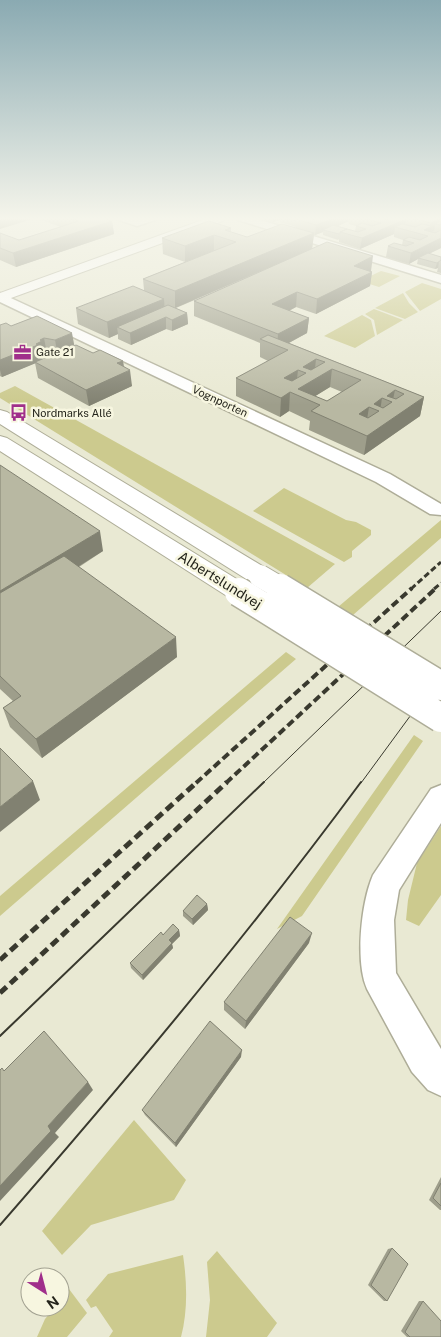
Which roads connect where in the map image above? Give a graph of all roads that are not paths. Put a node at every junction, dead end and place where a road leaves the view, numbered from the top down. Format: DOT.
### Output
graph roads {
  1 [pos="37,280"];
  2 [pos="42,280"];
  3 [pos="0,295"];
  4 [pos="0,416"];
  5 [pos="0,442"];
  6 [pos="437,510"];
  7 [pos="441,686"];
  8 [pos="441,718"];
  9 [pos="441,798"];
  10 [pos="441,1077"];
  1 -- 3 [label="street"];
  2 -- 3 [label="street"];
  3 -- 6 [label="street, Vognporten"];
  4 -- 7 [label="street, Albertslundvej, bridge"];
  5 -- 8 [label="street, Albertslundvej, bridge"];
  9 -- 10 [label="street"];
}
